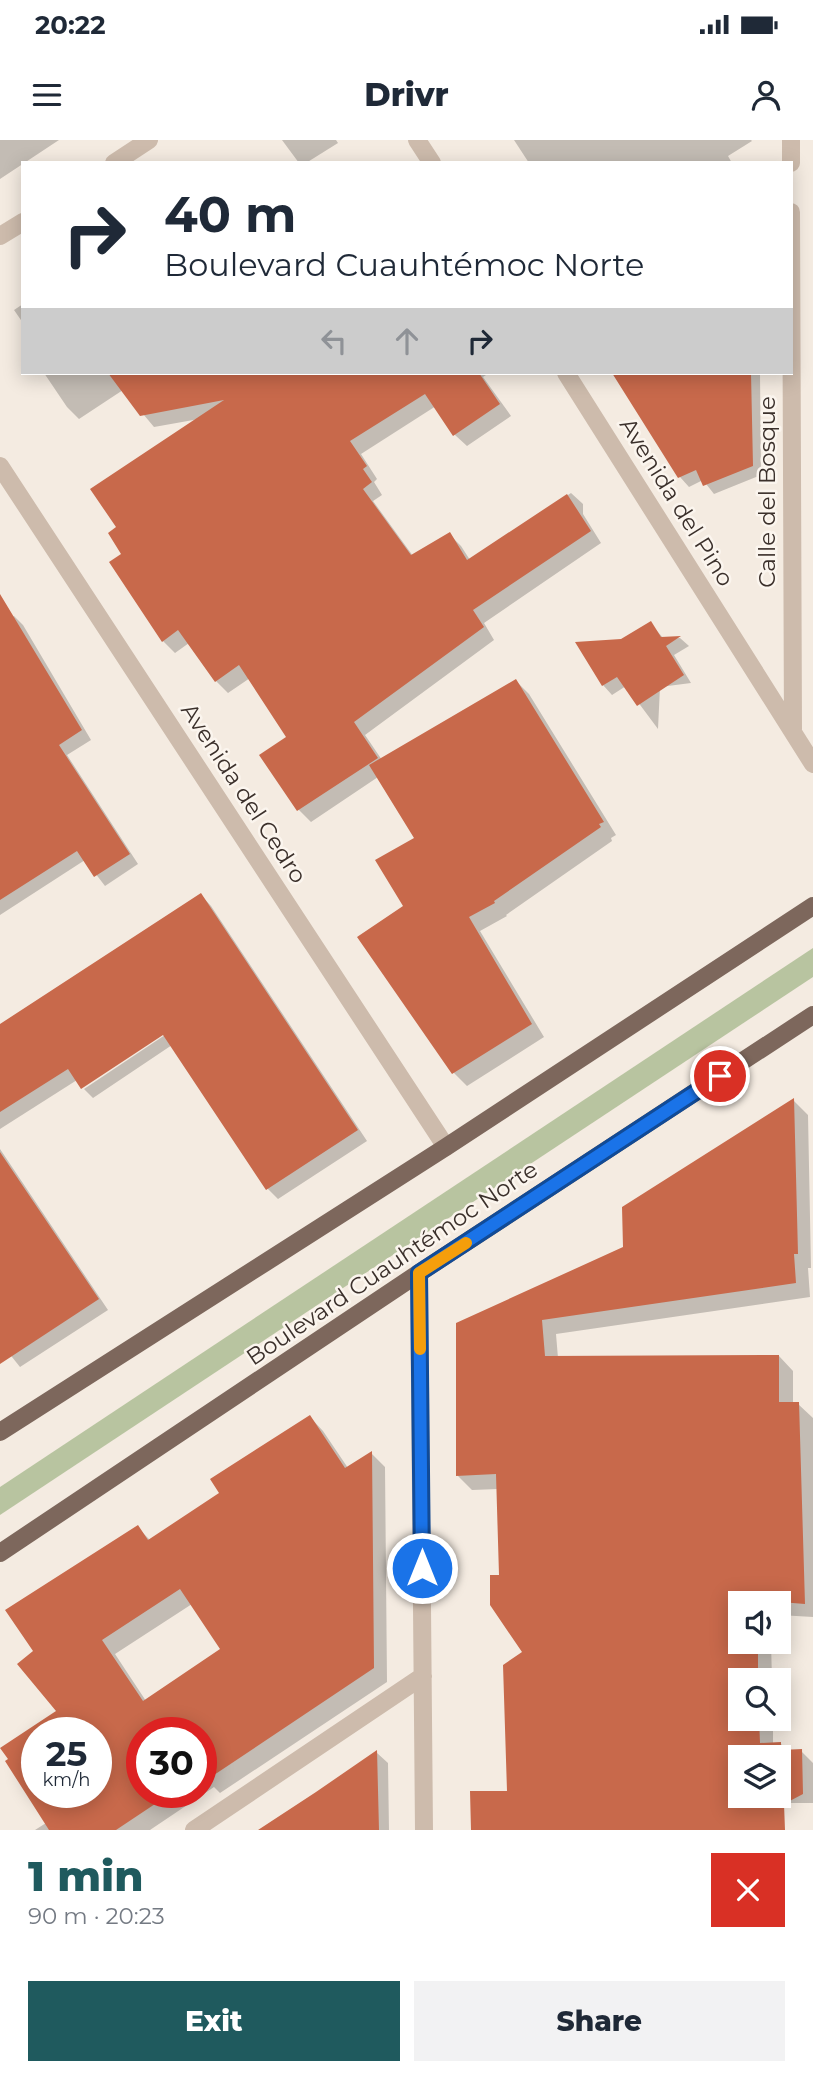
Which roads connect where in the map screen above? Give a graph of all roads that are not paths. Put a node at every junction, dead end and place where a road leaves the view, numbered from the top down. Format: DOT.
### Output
graph roads {
  1 [pos="149,140"];
  2 [pos="417,140"];
  3 [pos="791,140"];
  4 [pos="117,161"];
  5 [pos="431,161"];
  6 [pos="791,161"];
  7 [pos="21,223"];
  8 [pos="0,236"];
  9 [pos="567,375"];
  10 [pos="792,375"];
  11 [pos="0,466"];
  12 [pos="793,729"];
  13 [pos="810,754"];
  14 [pos="813,906"];
  15 [pos="813,1015"];
  16 [pos="446,1147"];
  17 [pos="419,1273"];
  18 [pos="0,1431"];
  19 [pos="0,1553"];
  20 [pos="423,1676"];
  21 [pos="194,1830"];
  22 [pos="424,1830"];
  1 -- 4 [label="street"];
  2 -- 5 [label="street"];
  3 -- 6 [label="street"];
  7 -- 8 [label="street"];
  9 -- 12 [label="street, Avenida del Pino"];
  10 -- 12 [label="street, Calle del Bosque"];
  11 -- 16 [label="street, Avenida del Cedro"];
  12 -- 13 [label="street, Avenida del Pino"];
  14 -- 16 [label="main road"];
  15 -- 17 [label="main road, Boulevard Cuauhtémoc Norte"];
  16 -- 18 [label="main road"];
  17 -- 19 [label="main road, Boulevard Cuauhtémoc Norte"];
  17 -- 20 [label="street"];
  20 -- 21 [label="street"];
  20 -- 22 [label="street"];
}
